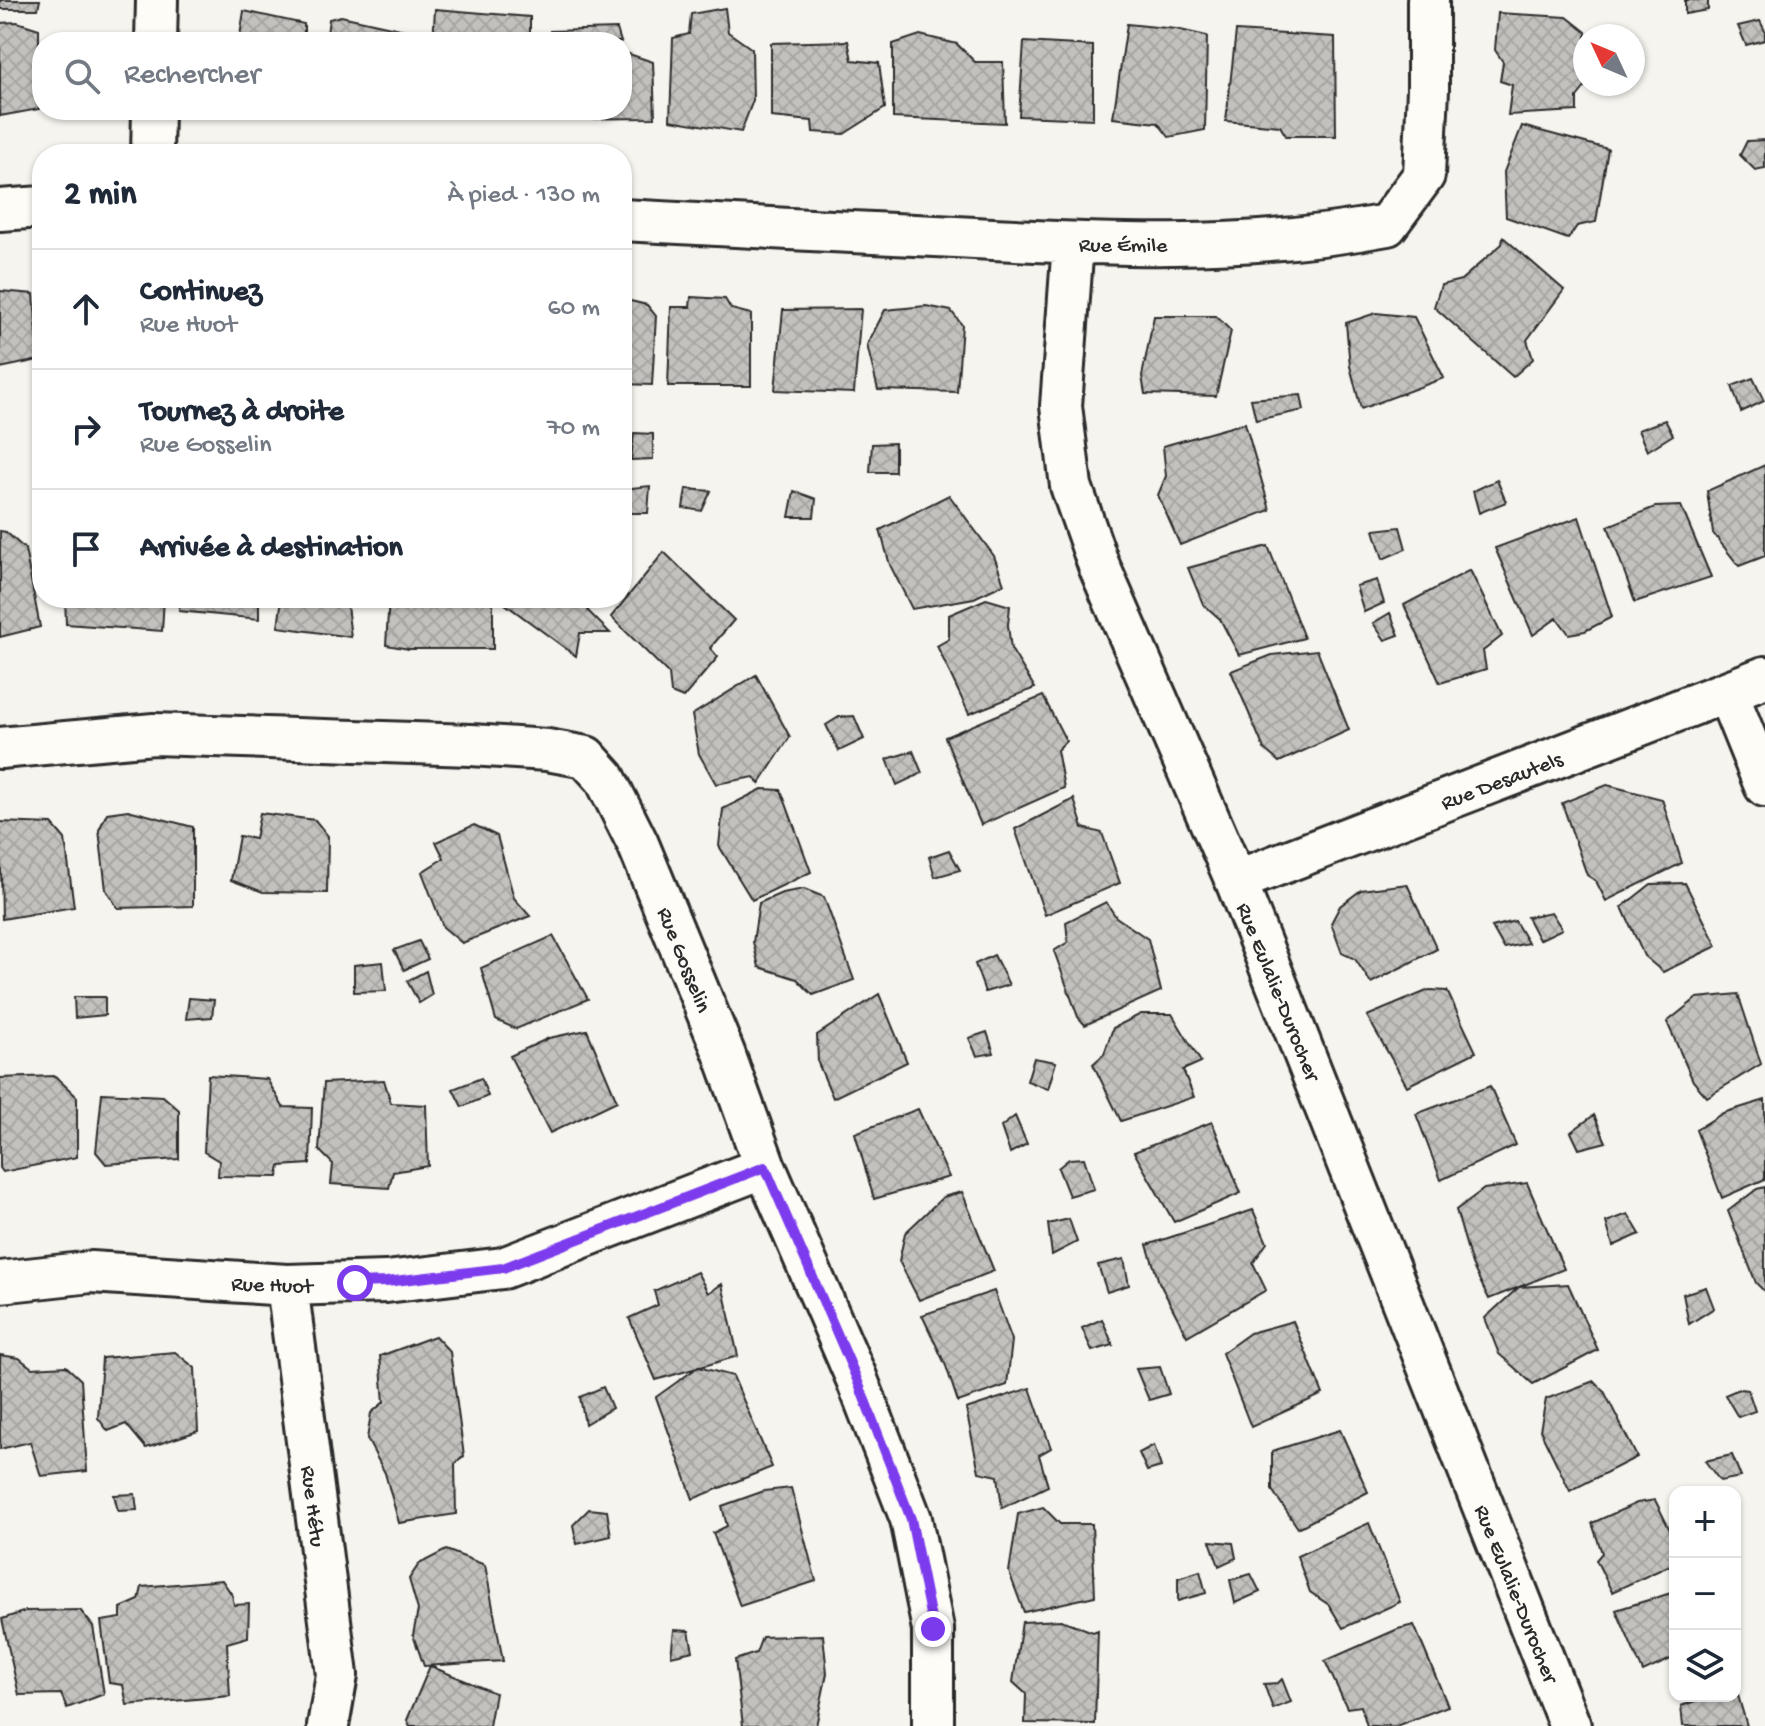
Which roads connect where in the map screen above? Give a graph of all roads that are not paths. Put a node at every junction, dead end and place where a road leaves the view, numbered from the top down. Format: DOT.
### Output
graph roads {
  1 [pos="157,0"];
  2 [pos="1428,0"];
  3 [pos="156,32"];
  4 [pos="153,120"];
  5 [pos="152,144"];
  6 [pos="32,208"];
  7 [pos="0,210"];
  8 [pos="632,221"];
  9 [pos="1073,243"];
  10 [pos="1765,677"];
  11 [pos="1727,692"];
  12 [pos="0,748"];
  13 [pos="1765,786"];
  14 [pos="1236,881"];
  15 [pos="765,1167"];
  16 [pos="0,1282"];
  17 [pos="287,1285"];
  18 [pos="328,1726"];
  19 [pos="933,1726"];
  20 [pos="1570,1726"];
  1 -- 3 [label="street"];
  2 -- 9 [label="street, Rue Émile"];
  4 -- 5 [label="street"];
  6 -- 7 [label="street"];
  8 -- 9 [label="street, Rue Émile"];
  9 -- 14 [label="street, Rue Eulalie-Durocher"];
  10 -- 11 [label="street, Rue Desautels"];
  11 -- 13 [label="street"];
  11 -- 14 [label="street, Rue Desautels"];
  12 -- 15 [label="street, Rue Gosselin"];
  14 -- 20 [label="street, Rue Eulalie-Durocher"];
  15 -- 17 [label="street, Rue Huot"];
  15 -- 19 [label="street, Rue Gosselin"];
  16 -- 17 [label="street, Rue Huot"];
  17 -- 18 [label="street, Rue Hétu"];
}
